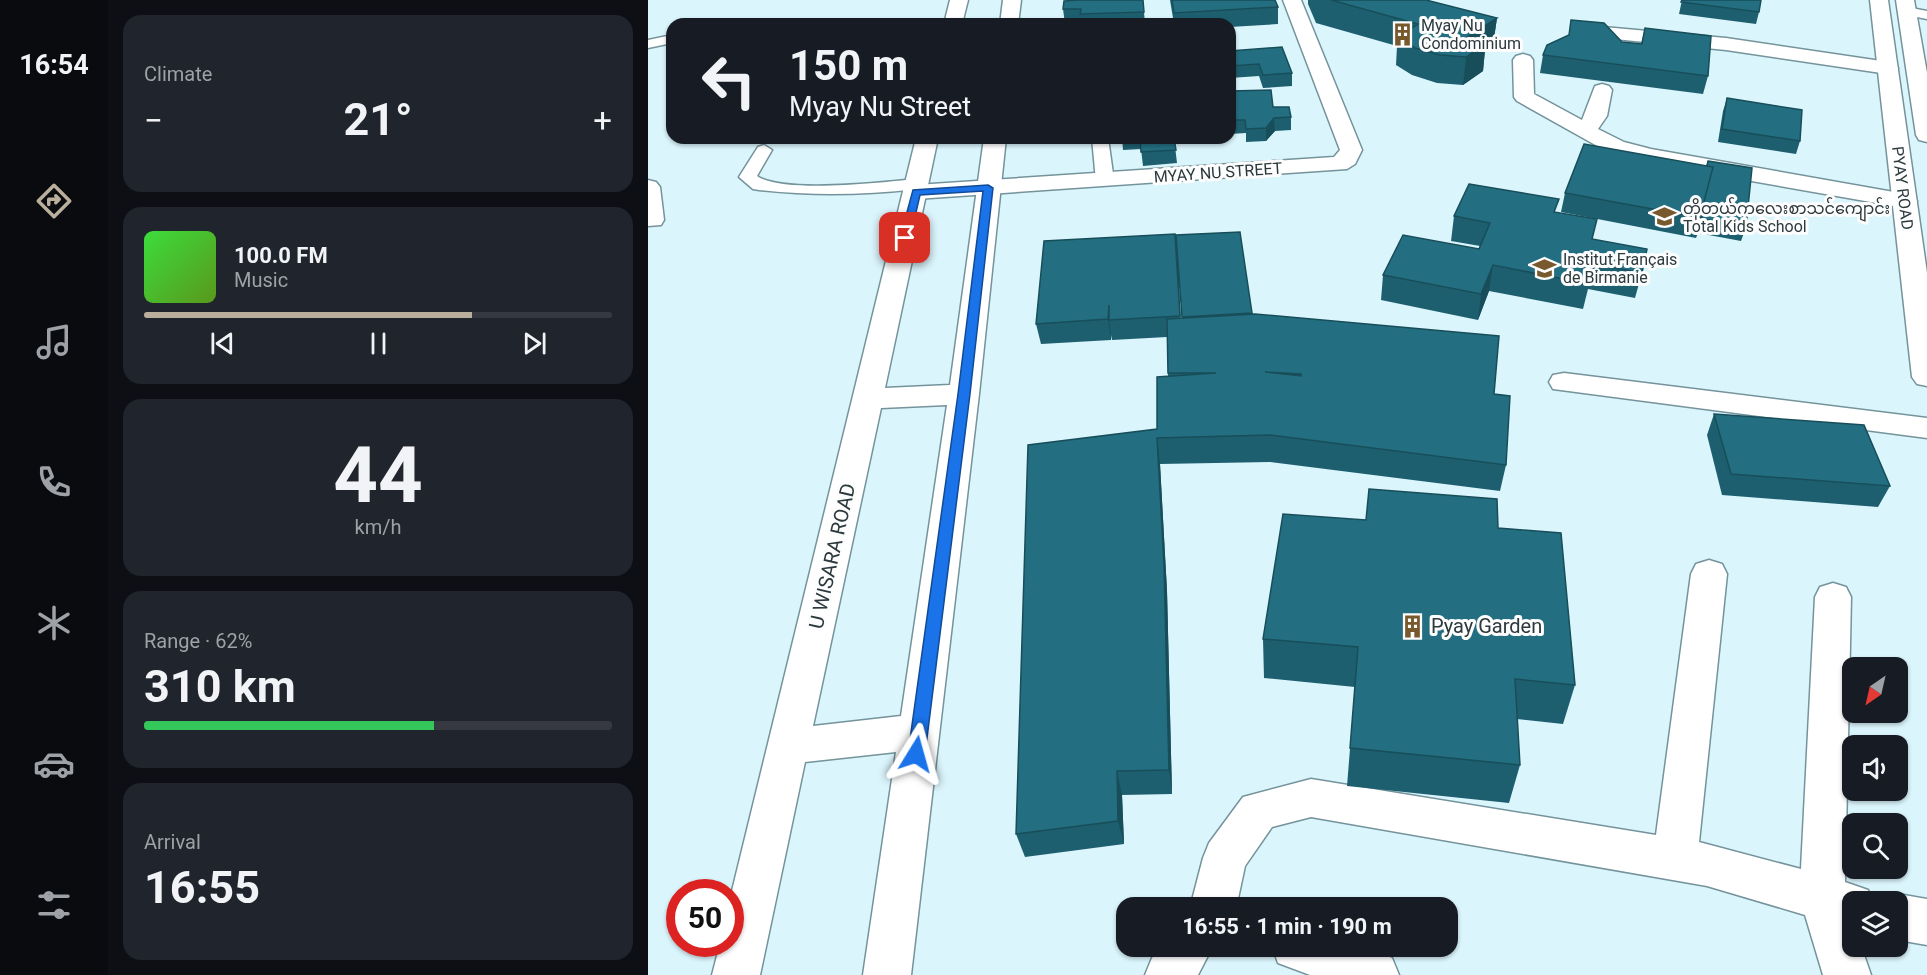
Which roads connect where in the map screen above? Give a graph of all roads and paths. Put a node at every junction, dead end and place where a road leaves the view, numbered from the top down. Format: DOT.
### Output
graph roads {
  1 [pos="958,0"];
  2 [pos="1012,0"];
  3 [pos="1292,0"];
  4 [pos="1879,0"];
  5 [pos="1915,14"];
  6 [pos="954,18"];
  7 [pos="1010,18"];
  8 [pos="1581,31"];
  9 [pos="666,40"];
  10 [pos="648,44"];
  11 [pos="1523,60"];
  12 [pos="1888,68"];
  13 [pos="1602,90"];
  14 [pos="1586,131"];
  15 [pos="1927,135"];
  16 [pos="926,144"];
  17 [pos="994,144"];
  18 [pos="1101,144"];
  19 [pos="764,150"];
  20 [pos="1105,181"];
  21 [pos="648,188"];
  22 [pos="916,188"];
  23 [pos="988,188"];
  24 [pos="1905,201"];
  25 [pos="652,220"];
  26 [pos="1927,377"];
  27 [pos="1564,382"];
  28 [pos="964,394"];
  29 [pos="867,399"];
  30 [pos="1927,428"];
  31 [pos="1709,574"];
  32 [pos="1833,597"];
  33 [pos="919,732"];
  34 [pos="789,746"];
  35 [pos="1675,859"];
  36 [pos="1216,897"];
  37 [pos="1837,902"];
  38 [pos="1908,919"];
  39 [pos="1927,922"];
  40 [pos="1182,957"];
  41 [pos="1325,957"];
  42 [pos="736,975"];
  43 [pos="887,975"];
  44 [pos="1169,975"];
  45 [pos="1375,975"];
  46 [pos="1847,975"];
  1 -- 6 [label="main road"];
  2 -- 7 [label="main road"];
  3 -- 20 [label="main road, MYAY NU STREET"];
  4 -- 12 [label="main road, PYAY ROAD"];
  5 -- 15 [label="main road, PYAY ROAD"];
  8 -- 12 [label="main road"];
  9 -- 10 [label="lane"];
  11 -- 14 [label="main road"];
  12 -- 24 [label="main road, PYAY ROAD"];
  13 -- 14 [label="main road"];
  14 -- 24 [label="main road"];
  16 -- 22 [label="main road, U WISARA ROAD"];
  17 -- 23 [label="main road"];
  18 -- 20 [label="lane"];
  19 -- 22 [label="lane"];
  20 -- 23 [label="main road, MYAY NU STREET"];
  21 -- 25 [label="main road"];
  22 -- 23 [label="main road, MYAY NU STREET"];
  22 -- 29 [label="main road, U WISARA ROAD"];
  23 -- 28 [label="main road"];
  24 -- 26 [label="main road, PYAY ROAD"];
  27 -- 30 [label="main road"];
  28 -- 29 [label="main road"];
  28 -- 33 [label="main road"];
  29 -- 34 [label="main road, U WISARA ROAD"];
  31 -- 35 [label="main road"];
  32 -- 37 [label="main road"];
  33 -- 34 [label="main road"];
  33 -- 43 [label="main road"];
  34 -- 42 [label="main road, U WISARA ROAD"];
  35 -- 36 [label="main road"];
  35 -- 37 [label="main road"];
  37 -- 46 [label="main road"];
  38 -- 39 [label="main road"];
  40 -- 44 [label="main road"];
  41 -- 45 [label="main road"];
}
